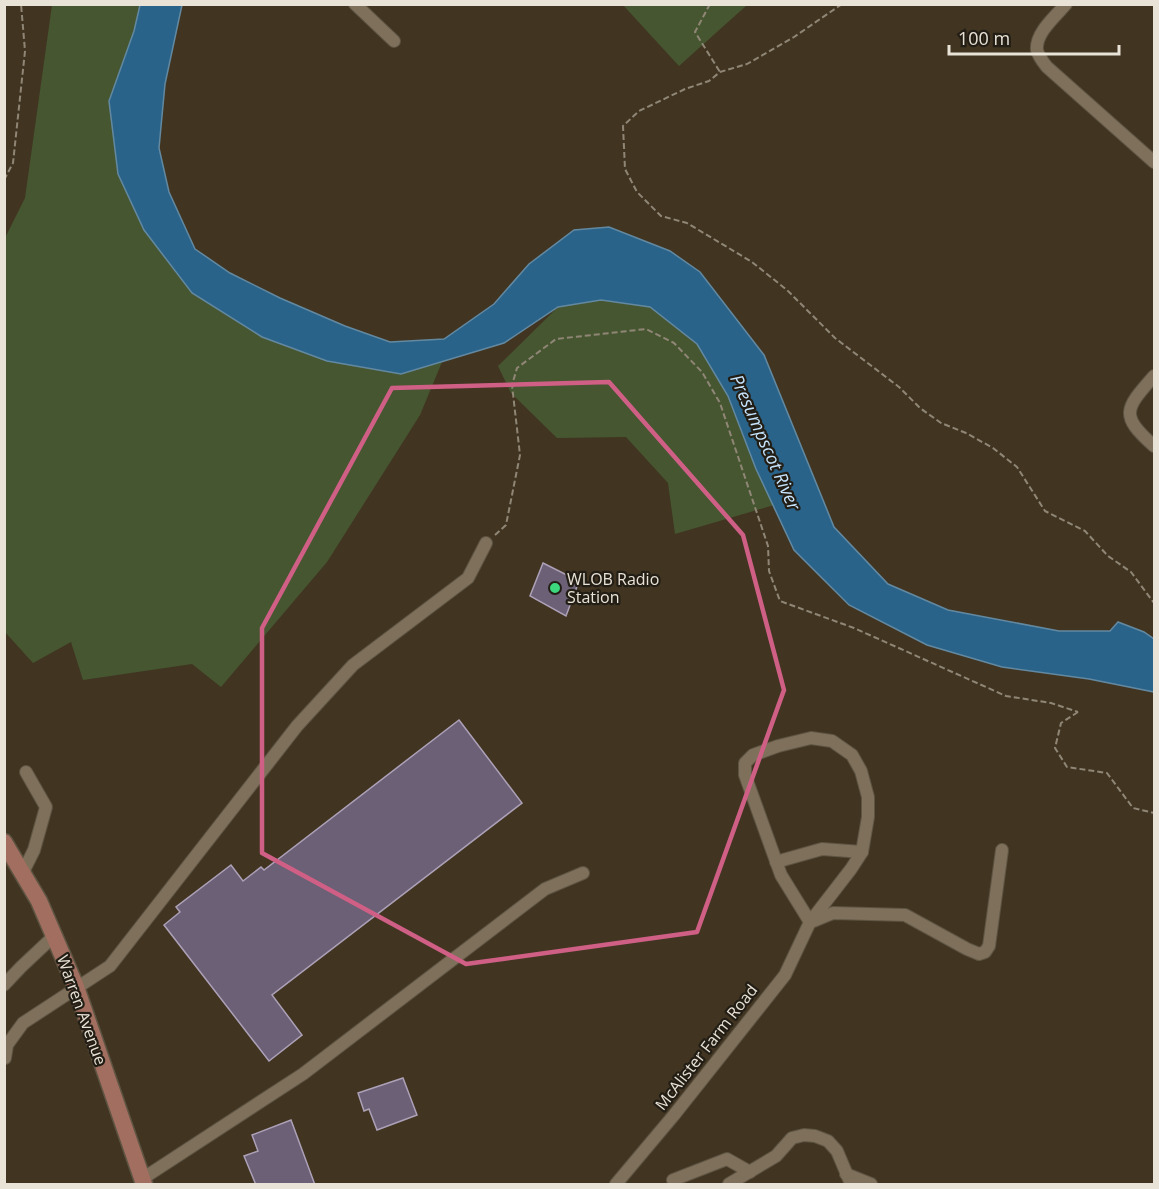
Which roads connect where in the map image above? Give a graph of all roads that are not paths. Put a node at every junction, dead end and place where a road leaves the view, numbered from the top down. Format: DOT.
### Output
graph roads {
  1 [pos="355,4"];
  2 [pos="1066,4"];
  3 [pos="394,41"];
  4 [pos="1155,162"];
  5 [pos="1155,376"];
  6 [pos="1155,446"];
  7 [pos="486,543"];
  8 [pos="26,772"];
  9 [pos="6,850"];
  10 [pos="1002,850"];
  11 [pos="862,852"];
  12 [pos="776,862"];
  13 [pos="23,872"];
  14 [pos="583,873"];
  15 [pos="810,922"];
  16 [pos="54,936"];
  17 [pos="4,985"];
  18 [pos="76,987"];
  19 [pos="5,1058"];
  20 [pos="750,1172"];
  21 [pos="848,1179"];
  22 [pos="673,1180"];
  23 [pos="143,1182"];
  24 [pos="616,1185"];
  25 [pos="729,1185"];
  26 [pos="871,1185"];
  1 -- 3 [label="street"];
  2 -- 4 [label="street"];
  5 -- 6 [label="street"];
  7 -- 18 [label="street"];
  8 -- 13 [label="street"];
  9 -- 13 [label="main road, Warren Avenue"];
  10 -- 15 [label="street"];
  11 -- 12 [label="street"];
  11 -- 12 [label="street"];
  11 -- 15 [label="street, McAlister Farm Road"];
  12 -- 15 [label="street"];
  13 -- 16 [label="main road, Warren Avenue"];
  14 -- 23 [label="street"];
  15 -- 24 [label="street, McAlister Farm Road"];
  16 -- 17 [label="street"];
  16 -- 18 [label="main road, Warren Avenue"];
  18 -- 19 [label="street"];
  18 -- 23 [label="main road, Warren Avenue"];
  20 -- 21 [label="street"];
  20 -- 22 [label="street"];
  20 -- 25 [label="street"];
  21 -- 26 [label="street"];
}
